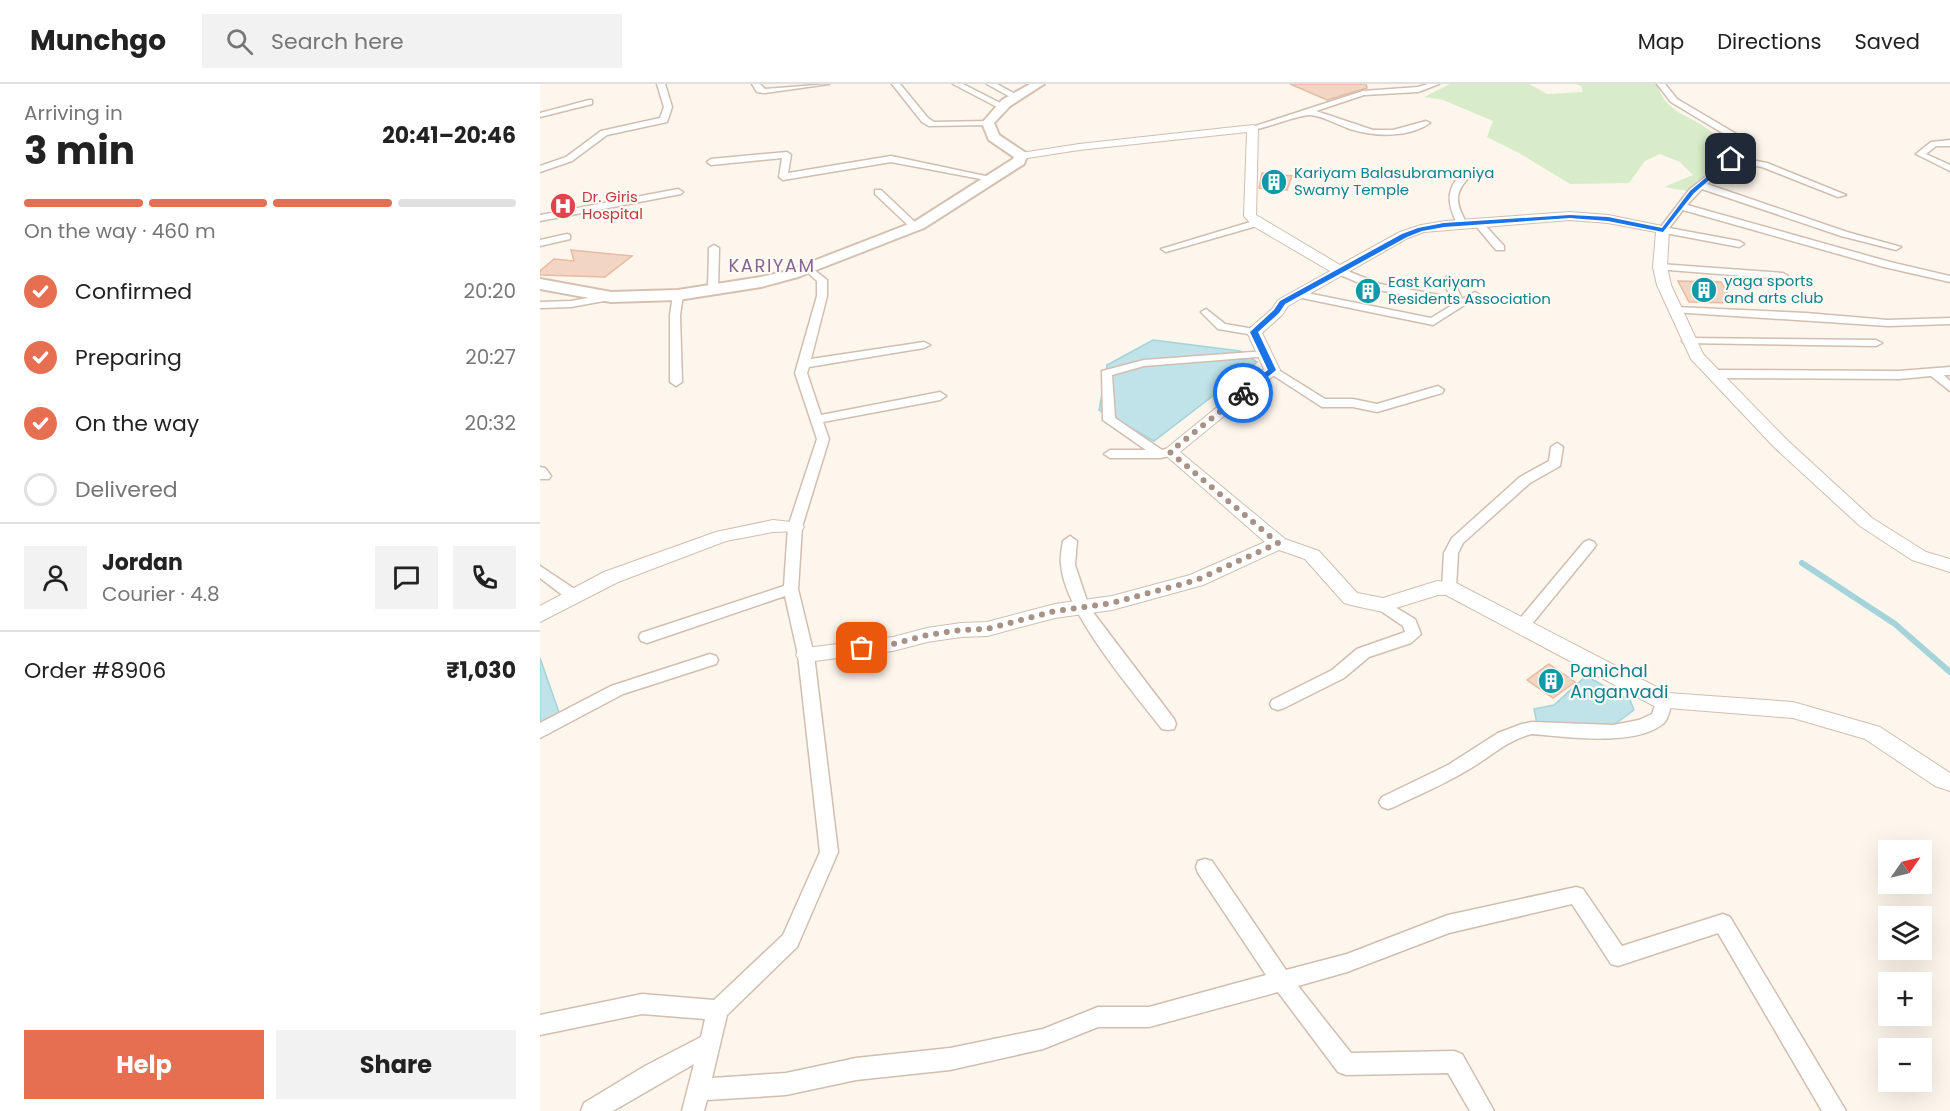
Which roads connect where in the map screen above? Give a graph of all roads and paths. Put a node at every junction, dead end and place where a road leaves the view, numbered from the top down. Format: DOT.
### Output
graph roads {
  1 [pos="661,84"];
  2 [pos="756,84"];
  3 [pos="825,84"];
  4 [pos="896,84"];
  5 [pos="957,84"];
  6 [pos="991,84"];
  7 [pos="1038,84"];
  8 [pos="1435,84"];
  9 [pos="1661,84"];
  10 [pos="1015,96"];
  11 [pos="589,102"];
  12 [pos="1002,106"];
  13 [pos="1306,112"];
  14 [pos="540,115"];
  15 [pos="608,123"];
  16 [pos="988,123"];
  17 [pos="1426,123"];
  18 [pos="627,128"];
  19 [pos="1253,128"];
  20 [pos="1950,143"];
  21 [pos="1021,156"];
  22 [pos="1731,159"];
  23 [pos="711,162"];
  24 [pos="1950,168"];
  25 [pos="540,169"];
  26 [pos="1470,172"];
  27 [pos="991,178"];
  28 [pos="1700,184"];
  29 [pos="678,192"];
  30 [pos="878,192"];
  31 [pos="1841,195"];
  32 [pos="1682,207"];
  33 [pos="540,218"];
  34 [pos="1257,223"];
  35 [pos="1462,224"];
  36 [pos="1479,224"];
  37 [pos="915,227"];
  38 [pos="1663,230"];
  39 [pos="567,237"];
  40 [pos="540,243"];
  41 [pos="1739,244"];
  42 [pos="714,248"];
  43 [pos="1500,248"];
  44 [pos="1896,248"];
  45 [pos="1166,249"];
  46 [pos="1660,267"];
  47 [pos="808,268"];
  48 [pos="1340,271"];
  49 [pos="1783,276"];
  50 [pos="1448,279"];
  51 [pos="1950,279"];
  52 [pos="540,284"];
  53 [pos="713,290"];
  54 [pos="1297,294"];
  55 [pos="678,295"];
  56 [pos="1475,295"];
  57 [pos="611,297"];
  58 [pos="540,305"];
  59 [pos="1676,310"];
  60 [pos="1206,312"];
  61 [pos="1950,321"];
  62 [pos="1254,332"];
  63 [pos="1688,341"];
  64 [pos="1876,343"];
  65 [pos="924,345"];
  66 [pos="1266,354"];
  67 [pos="803,364"];
  68 [pos="1272,370"];
  69 [pos="1950,371"];
  70 [pos="1934,372"];
  71 [pos="1712,374"];
  72 [pos="676,382"];
  73 [pos="1950,387"];
  74 [pos="1438,390"];
  75 [pos="940,396"];
  76 [pos="817,419"];
  77 [pos="1557,447"];
  78 [pos="1165,453"];
  79 [pos="1110,454"];
  80 [pos="795,528"];
  81 [pos="1070,541"];
  82 [pos="1278,543"];
  83 [pos="1589,545"];
  84 [pos="1950,566"];
  85 [pos="540,571"];
  86 [pos="1449,588"];
  87 [pos="791,589"];
  88 [pos="573,596"];
  89 [pos="1383,605"];
  90 [pos="1082,608"];
  91 [pos="540,615"];
  92 [pos="1522,626"];
  93 [pos="647,637"];
  94 [pos="806,656"];
  95 [pos="710,660"];
  96 [pos="1664,701"];
  97 [pos="1278,704"];
  98 [pos="1168,724"];
  99 [pos="540,731"];
  100 [pos="1950,782"];
  101 [pos="1388,802"];
  102 [pos="1204,867"];
  103 [pos="1282,981"];
  104 [pos="718,1010"];
  105 [pos="540,1025"];
  106 [pos="711,1043"];
  107 [pos="698,1090"];
  108 [pos="592,1111"];
  109 [pos="693,1111"];
  110 [pos="1483,1111"];
  111 [pos="1835,1111"];
  1 -- 18 [label="street"];
  2 -- 3 [label="street"];
  4 -- 16 [label="street"];
  5 -- 12 [label="street"];
  6 -- 10 [label="street"];
  7 -- 10 [label="main road"];
  8 -- 13 [label="street"];
  9 -- 22 [label="street"];
  10 -- 12 [label="main road"];
  11 -- 14 [label="street"];
  12 -- 16 [label="main road"];
  13 -- 17 [label="street"];
  13 -- 19 [label="street"];
  15 -- 18 [label="street"];
  16 -- 21 [label="main road"];
  18 -- 25 [label="street"];
  19 -- 21 [label="street"];
  19 -- 34 [label="street"];
  20 -- 24 [label="street"];
  21 -- 27 [label="main road"];
  22 -- 28 [label="street"];
  22 -- 31 [label="street"];
  23 -- 27 [label="street"];
  26 -- 35 [label="street"];
  27 -- 37 [label="main road"];
  28 -- 32 [label="street"];
  28 -- 44 [label="street"];
  29 -- 33 [label="street"];
  30 -- 37 [label="street"];
  32 -- 38 [label="street"];
  32 -- 51 [label="street"];
  34 -- 45 [label="street"];
  34 -- 48 [label="street"];
  35 -- 36 [label="street"];
  35 -- 48 [label="street"];
  36 -- 38 [label="street"];
  36 -- 43 [label="street"];
  37 -- 47 [label="main road"];
  38 -- 41 [label="street"];
  38 -- 46 [label="street"];
  39 -- 40 [label="street"];
  42 -- 53 [label="street"];
  46 -- 49 [label="street"];
  46 -- 59 [label="street"];
  47 -- 53 [label="main road"];
  47 -- 67 [label="street"];
  48 -- 50 [label="street"];
  48 -- 54 [label="street"];
  52 -- 57 [label="main road"];
  53 -- 55 [label="main road"];
  54 -- 56 [label="street"];
  54 -- 62 [label="street"];
  55 -- 57 [label="main road"];
  55 -- 72 [label="street"];
  57 -- 58 [label="street"];
  59 -- 61 [label="street"];
  59 -- 63 [label="street"];
  60 -- 62 [label="street"];
  62 -- 66 [label="street"];
  63 -- 64 [label="street"];
  63 -- 71 [label="street"];
  65 -- 67 [label="street"];
  66 -- 68 [label="street"];
  66 -- 78 [label="street"];
  67 -- 76 [label="street"];
  68 -- 74 [label="street"];
  68 -- 78 [label="street"];
  69 -- 70 [label="street"];
  70 -- 71 [label="street"];
  70 -- 73 [label="street"];
  71 -- 84 [label="street"];
  75 -- 76 [label="street"];
  76 -- 80 [label="street"];
  77 -- 86 [label="street"];
  78 -- 79 [label="street"];
  78 -- 82 [label="street"];
  80 -- 87 [label="street"];
  80 -- 88 [label="street"];
  81 -- 90 [label="street"];
  82 -- 89 [label="street"];
  82 -- 90 [label="street"];
  83 -- 92 [label="street"];
  85 -- 88 [label="street"];
  86 -- 89 [label="street"];
  86 -- 92 [label="street"];
  87 -- 93 [label="street"];
  87 -- 94 [label="street"];
  88 -- 91 [label="street"];
  89 -- 97 [label="street"];
  90 -- 94 [label="street"];
  90 -- 98 [label="street"];
  92 -- 96 [label="street"];
  94 -- 104 [label="street"];
  95 -- 99 [label="street"];
  96 -- 100 [label="street"];
  96 -- 101 [label="street"];
  102 -- 103 [label="street"];
  103 -- 107 [label="street"];
  103 -- 110 [label="street"];
  103 -- 111 [label="street"];
  104 -- 105 [label="street"];
  104 -- 106 [label="street"];
  106 -- 107 [label="street"];
  106 -- 108 [label="street"];
  107 -- 109 [label="street"];
}
